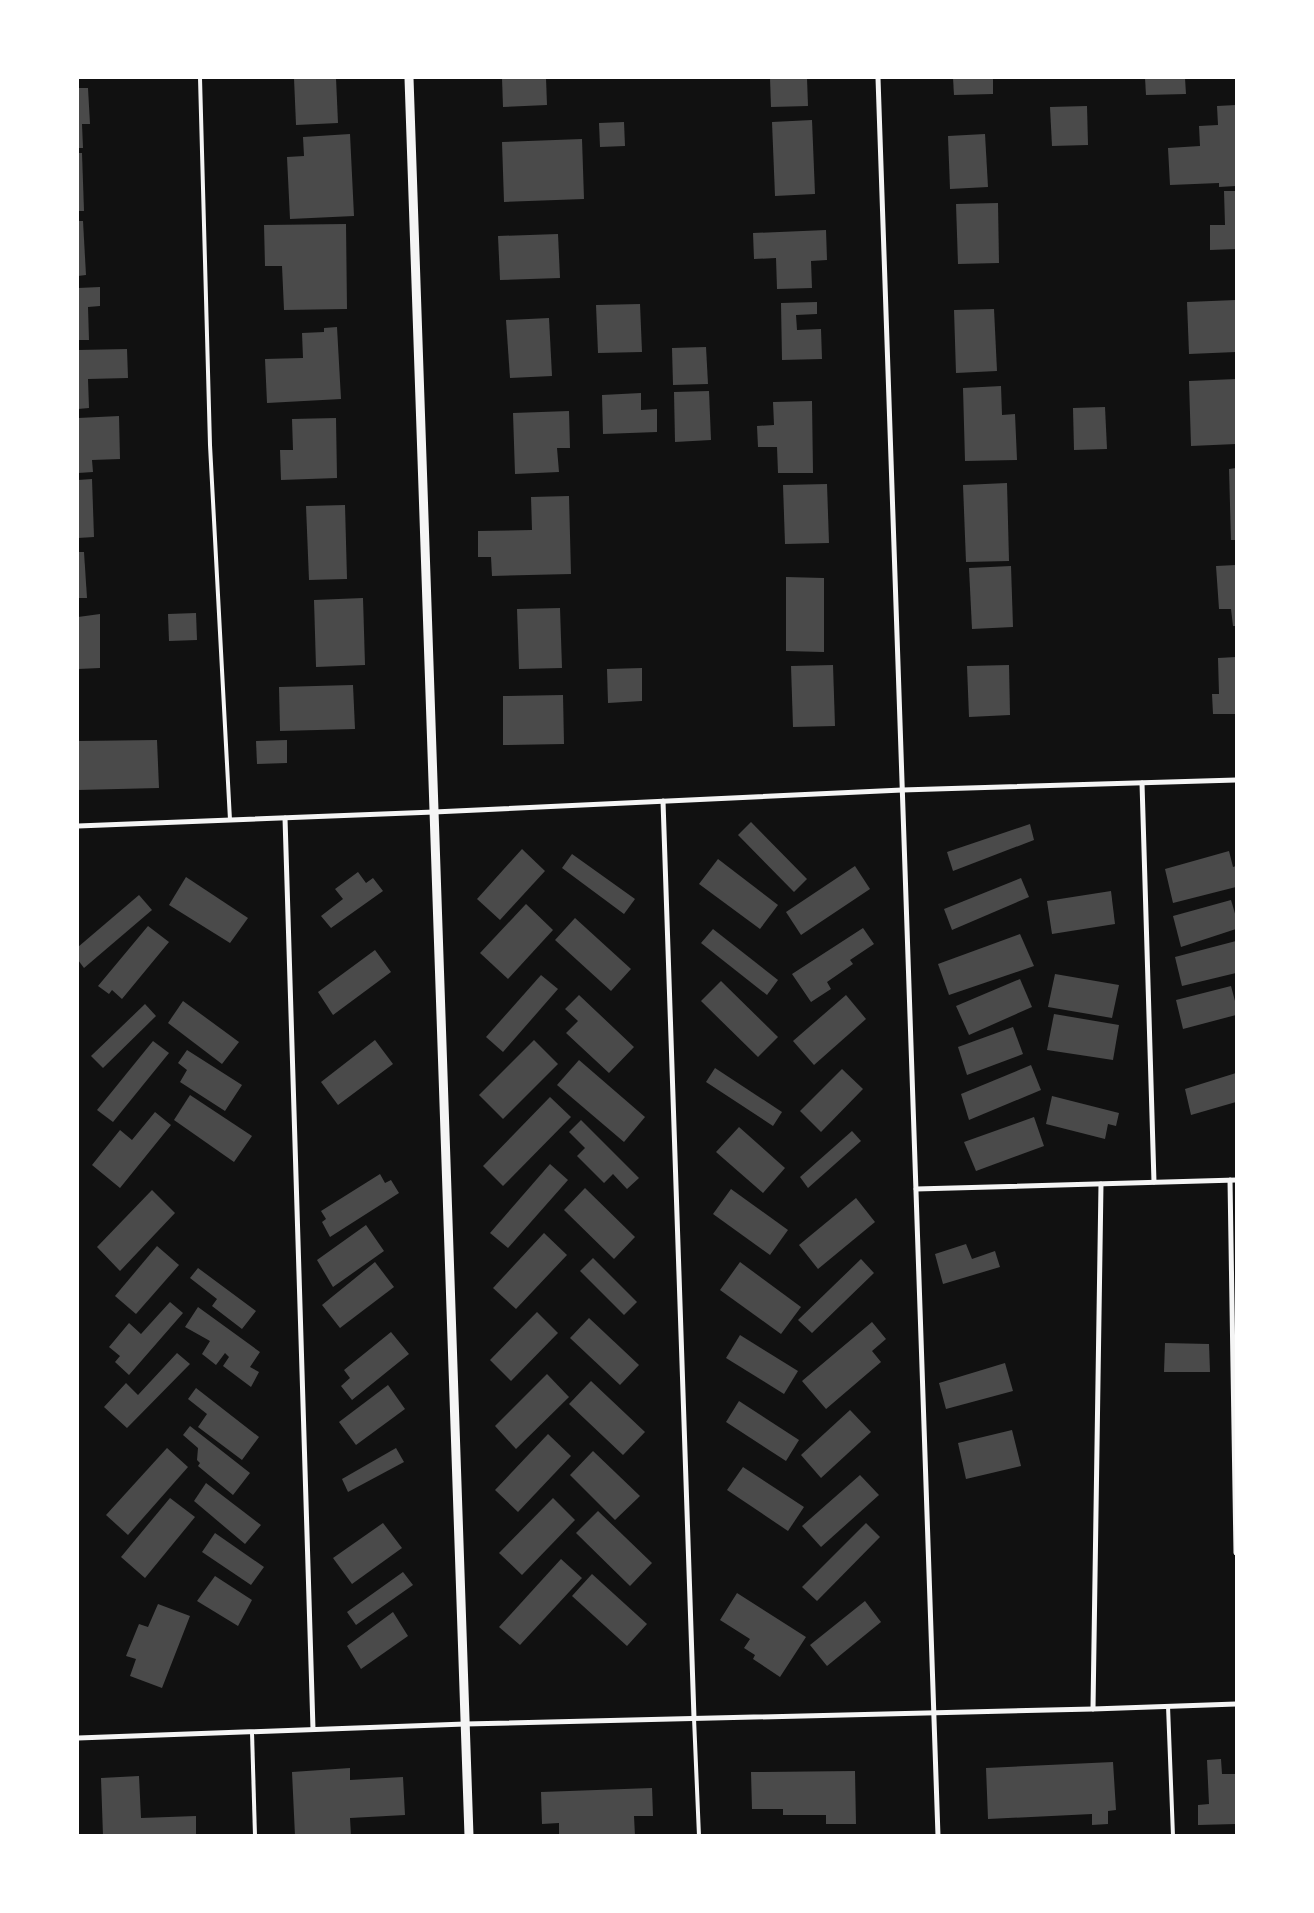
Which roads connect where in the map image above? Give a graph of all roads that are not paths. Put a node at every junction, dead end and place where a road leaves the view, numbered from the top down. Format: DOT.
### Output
graph roads {
  1 [pos="200,78"];
  2 [pos="409,78"];
  3 [pos="878,78"];
  4 [pos="1236,780"];
  5 [pos="1142,783"];
  6 [pos="902,790"];
  7 [pos="663,801"];
  8 [pos="434,812"];
  9 [pos="286,818"];
  10 [pos="230,820"];
  11 [pos="78,826"];
  12 [pos="1233,1180"];
  13 [pos="1154,1182"];
  14 [pos="1101,1184"];
  15 [pos="916,1189"];
  16 [pos="1236,1553"];
  17 [pos="1236,1704"];
  18 [pos="1168,1706"];
  19 [pos="1094,1709"];
  20 [pos="934,1713"];
  21 [pos="694,1718"];
  22 [pos="465,1724"];
  23 [pos="312,1729"];
  24 [pos="252,1732"];
  25 [pos="78,1738"];
  26 [pos="255,1836"];
  27 [pos="469,1836"];
  28 [pos="700,1836"];
  29 [pos="938,1836"];
  30 [pos="1173,1836"];
  1 -- 10 [label="lane"];
  2 -- 8 [label="street"];
  3 -- 6 [label="street"];
  4 -- 5 [label="street"];
  5 -- 6 [label="street"];
  5 -- 13 [label="street"];
  6 -- 7 [label="street"];
  6 -- 15 [label="street"];
  7 -- 8 [label="street"];
  7 -- 21 [label="street"];
  8 -- 9 [label="street"];
  8 -- 22 [label="street"];
  9 -- 10 [label="street"];
  9 -- 23 [label="street"];
  10 -- 11 [label="street"];
  12 -- 13 [label="street"];
  12 -- 16 [label="street"];
  13 -- 14 [label="street"];
  14 -- 15 [label="street"];
  14 -- 19 [label="street"];
  15 -- 20 [label="street"];
  17 -- 18 [label="street"];
  18 -- 19 [label="street"];
  18 -- 30 [label="lane"];
  19 -- 20 [label="street"];
  20 -- 21 [label="street"];
  20 -- 29 [label="street"];
  21 -- 22 [label="street"];
  21 -- 28 [label="lane"];
  22 -- 23 [label="street"];
  22 -- 27 [label="street"];
  23 -- 24 [label="street"];
  24 -- 25 [label="street"];
  24 -- 26 [label="lane"];
}
